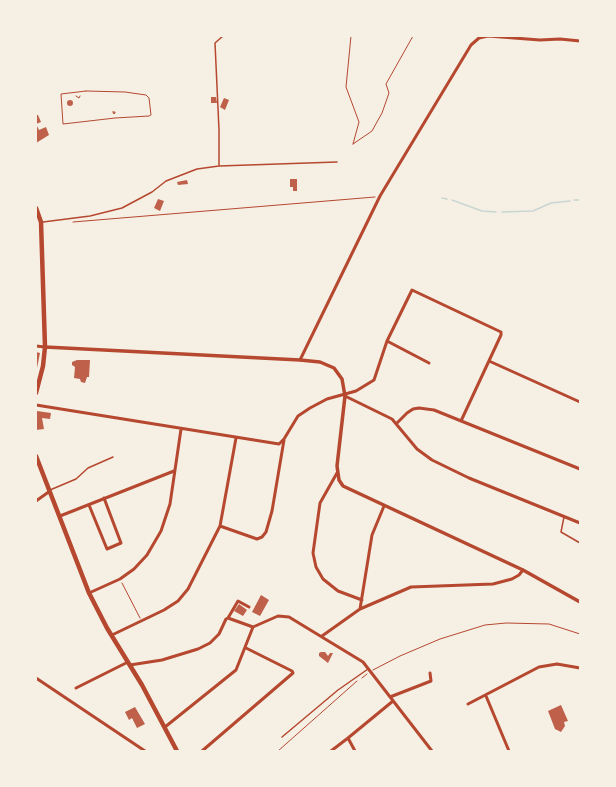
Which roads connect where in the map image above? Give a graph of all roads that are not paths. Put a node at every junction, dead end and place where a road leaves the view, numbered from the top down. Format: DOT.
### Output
graph roads {
  1 [pos="223,36"];
  2 [pos="580,41"];
  3 [pos="337,162"];
  4 [pos="219,166"];
  5 [pos="36,208"];
  6 [pos="39,224"];
  7 [pos="387,341"];
  8 [pos="36,346"];
  9 [pos="45,347"];
  10 [pos="300,360"];
  11 [pos="489,361"];
  12 [pos="429,363"];
  13 [pos="36,393"];
  14 [pos="345,396"];
  15 [pos="580,402"];
  16 [pos="36,405"];
  17 [pos="462,421"];
  18 [pos="396,424"];
  19 [pos="181,429"];
  20 [pos="236,438"];
  21 [pos="283,441"];
  22 [pos="36,456"];
  23 [pos="113,457"];
  24 [pos="36,466"];
  25 [pos="580,469"];
  26 [pos="174,471"];
  27 [pos="337,473"];
  28 [pos="47,483"];
  29 [pos="50,490"];
  30 [pos="104,498"];
  31 [pos="36,501"];
  32 [pos="89,505"];
  33 [pos="384,506"];
  34 [pos="60,516"];
  35 [pos="564,517"];
  36 [pos="580,523"];
  37 [pos="220,526"];
  38 [pos="580,543"];
  39 [pos="523,570"];
  40 [pos="90,593"];
  41 [pos="362,600"];
  42 [pos="580,602"];
  43 [pos="249,607"];
  44 [pos="360,609"];
  45 [pos="228,618"];
  46 [pos="253,627"];
  47 [pos="112,635"];
  48 [pos="322,636"];
  49 [pos="246,648"];
  50 [pos="129,663"];
  51 [pos="580,668"];
  52 [pos="369,669"];
  53 [pos="430,674"];
  54 [pos="36,678"];
  55 [pos="76,688"];
  56 [pos="486,696"];
  57 [pos="390,697"];
  58 [pos="393,701"];
  59 [pos="468,704"];
  60 [pos="165,727"];
  61 [pos="282,737"];
  62 [pos="348,738"];
  63 [pos="144,751"];
  64 [pos="177,751"];
  65 [pos="202,751"];
  66 [pos="331,751"];
  67 [pos="355,751"];
  68 [pos="432,751"];
  69 [pos="509,751"];
  1 -- 4 [label="lane"];
  2 -- 10 [label="street"];
  3 -- 4 [label="lane"];
  4 -- 6 [label="lane"];
  5 -- 6 [label="main road"];
  6 -- 9 [label="main road"];
  7 -- 11 [label="street"];
  7 -- 12 [label="street"];
  7 -- 14 [label="street"];
  8 -- 9 [label="street"];
  9 -- 10 [label="street"];
  9 -- 13 [label="main road"];
  10 -- 14 [label="street"];
  11 -- 15 [label="street"];
  11 -- 17 [label="street"];
  14 -- 18 [label="street"];
  14 -- 21 [label="street"];
  14 -- 27 [label="street"];
  16 -- 19 [label="street"];
  17 -- 18 [label="street"];
  17 -- 25 [label="street"];
  18 -- 35 [label="street"];
  19 -- 20 [label="street"];
  19 -- 26 [label="street"];
  20 -- 21 [label="street"];
  20 -- 37 [label="street"];
  21 -- 37 [label="street"];
  22 -- 28 [label="main road"];
  23 -- 29 [label="lane"];
  24 -- 28 [label="main road"];
  26 -- 30 [label="street"];
  26 -- 40 [label="street"];
  27 -- 33 [label="street"];
  27 -- 41 [label="street"];
  28 -- 29 [label="main road"];
  29 -- 31 [label="street"];
  29 -- 34 [label="main road"];
  30 -- 32 [label="street"];
  30 -- 32 [label="street"];
  32 -- 34 [label="street"];
  33 -- 39 [label="street"];
  33 -- 41 [label="street"];
  34 -- 40 [label="main road"];
  35 -- 36 [label="street"];
  35 -- 38 [label="lane"];
  37 -- 47 [label="street"];
  39 -- 42 [label="street"];
  39 -- 44 [label="street"];
  40 -- 47 [label="main road"];
  41 -- 44 [label="street"];
  43 -- 45 [label="street"];
  44 -- 48 [label="street"];
  45 -- 46 [label="street"];
  45 -- 50 [label="street"];
  46 -- 48 [label="street"];
  46 -- 49 [label="street"];
  47 -- 50 [label="main road"];
  48 -- 52 [label="street"];
  49 -- 60 [label="street"];
  49 -- 65 [label="street"];
  50 -- 55 [label="street"];
  50 -- 60 [label="main road"];
  51 -- 56 [label="street"];
  52 -- 57 [label="street"];
  52 -- 61 [label="lane"];
  53 -- 57 [label="street"];
  54 -- 63 [label="street"];
  56 -- 59 [label="street"];
  56 -- 69 [label="street"];
  57 -- 58 [label="street"];
  58 -- 62 [label="street"];
  58 -- 68 [label="street"];
  60 -- 64 [label="main road"];
  62 -- 66 [label="street"];
  62 -- 67 [label="street"];
}
